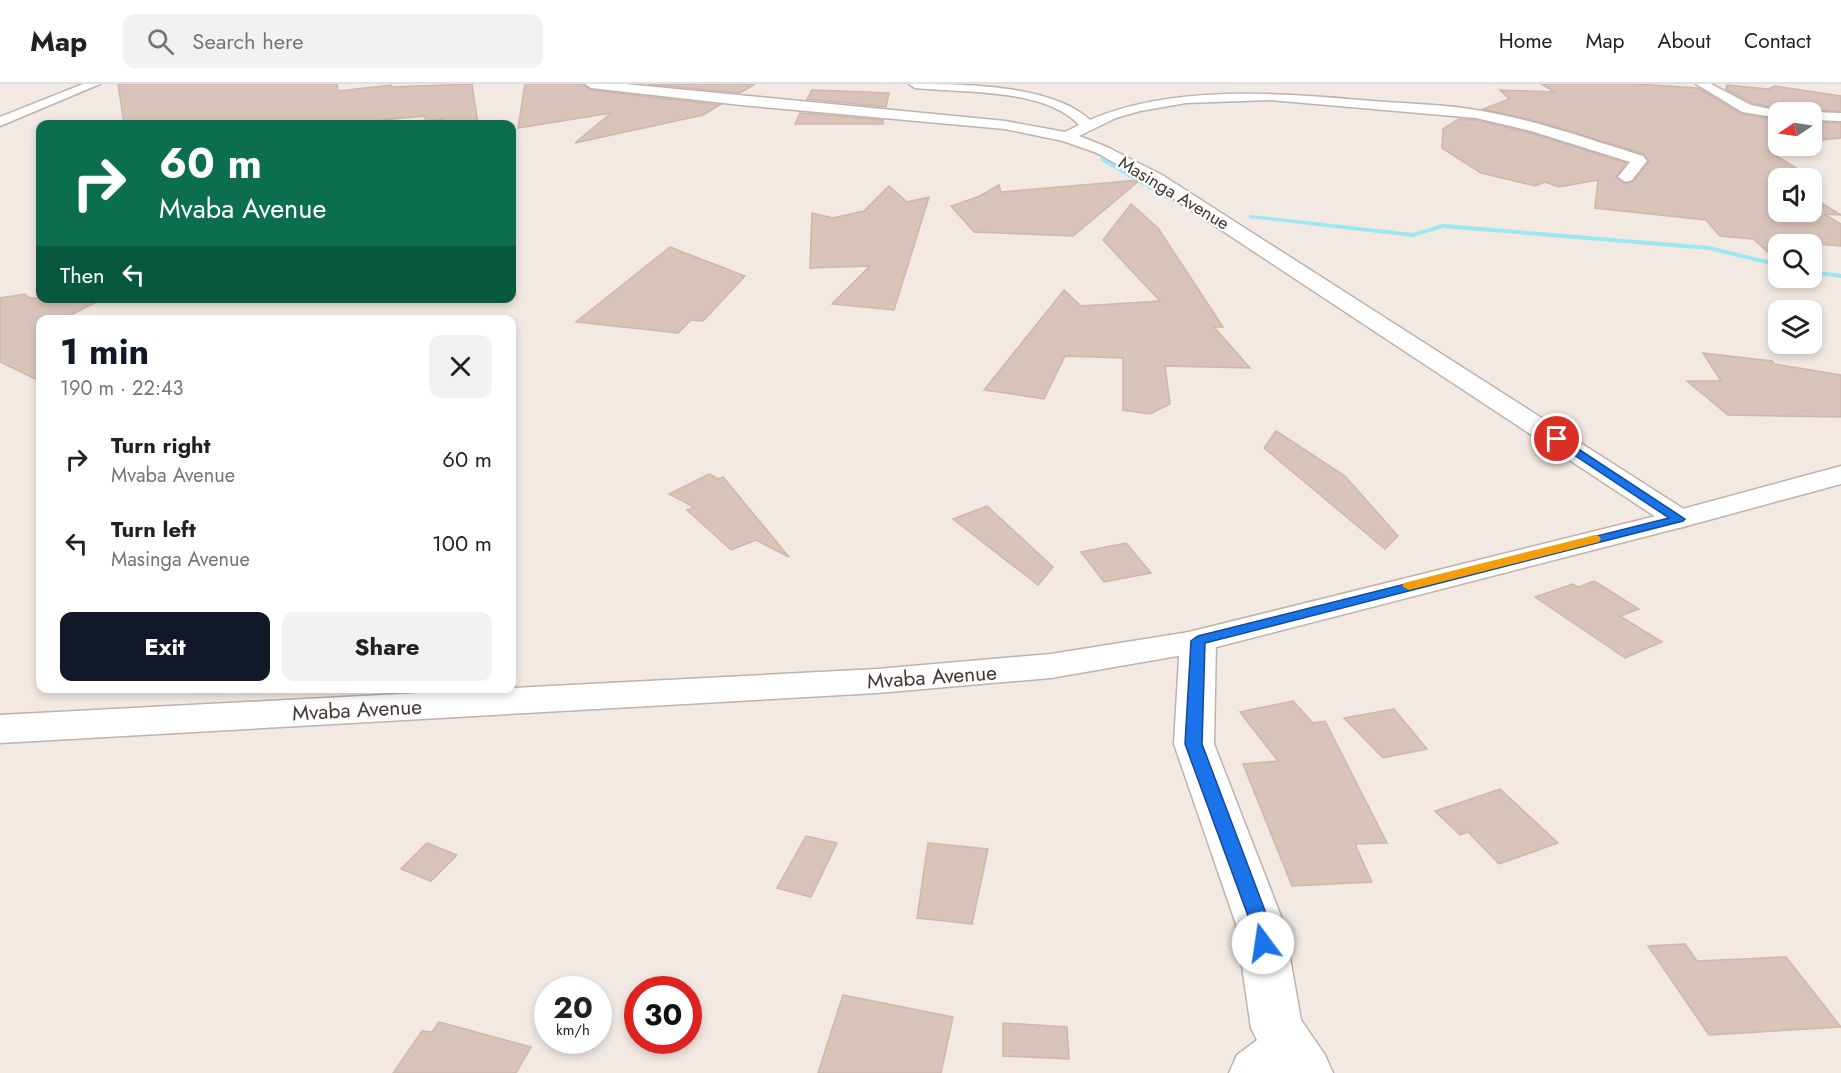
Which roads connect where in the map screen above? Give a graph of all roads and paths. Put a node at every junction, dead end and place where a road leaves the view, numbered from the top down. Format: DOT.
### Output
graph roads {
  1 [pos="94,84"];
  2 [pos="591,84"];
  3 [pos="915,84"];
  4 [pos="1702,84"];
  5 [pos="1768,112"];
  6 [pos="1822,116"];
  7 [pos="1841,117"];
  8 [pos="0,122"];
  9 [pos="1088,127"];
  10 [pos="1067,137"];
  11 [pos="1626,177"];
  12 [pos="1841,475"];
  13 [pos="1679,519"];
  14 [pos="1198,641"];
  15 [pos="0,729"];
  16 [pos="1284,1064"];
  1 -- 8 [label="street"];
  2 -- 10 [label="street, Masinga Avenue"];
  3 -- 9 [label="street"];
  4 -- 5 [label="street"];
  6 -- 7 [label="street"];
  9 -- 10 [label="street"];
  9 -- 11 [label="street"];
  10 -- 13 [label="street, Masinga Avenue"];
  12 -- 13 [label="street, Mvaba Avenue"];
  13 -- 14 [label="street, Mvaba Avenue"];
  14 -- 15 [label="street, Mvaba Avenue"];
  14 -- 16 [label="street"];
}
